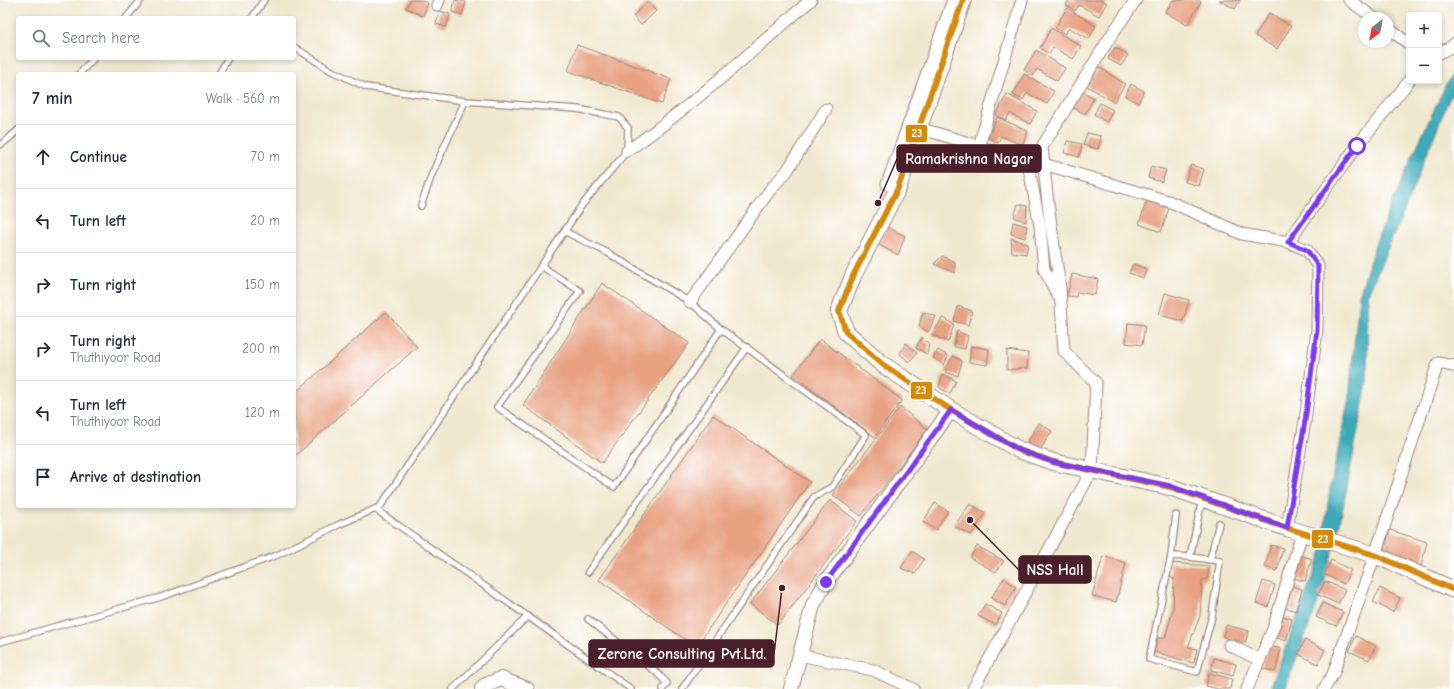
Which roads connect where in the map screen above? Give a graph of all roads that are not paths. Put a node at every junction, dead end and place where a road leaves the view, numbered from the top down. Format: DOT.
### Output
graph roads {
  1 [pos="140,0"];
  2 [pos="264,0"];
  3 [pos="811,0"];
  4 [pos="953,0"];
  5 [pos="963,0"];
  6 [pos="1022,0"];
  7 [pos="1136,0"];
  8 [pos="1350,0"];
  9 [pos="1366,12"];
  10 [pos="128,16"];
  11 [pos="253,16"];
  12 [pos="1394,33"];
  13 [pos="1406,42"];
  14 [pos="1454,44"];
  15 [pos="296,48"];
  16 [pos="1442,52"];
  17 [pos="92,60"];
  18 [pos="227,60"];
  19 [pos="81,72"];
  20 [pos="220,72"];
  21 [pos="1407,84"];
  22 [pos="465,101"];
  23 [pos="826,109"];
  24 [pos="919,128"];
  25 [pos="16,132"];
  26 [pos="0,145"];
  27 [pos="979,146"];
  28 [pos="627,151"];
  29 [pos="1028,163"];
  30 [pos="1044,164"];
  31 [pos="898,188"];
  32 [pos="421,206"];
  33 [pos="564,231"];
  34 [pos="1288,242"];
  35 [pos="541,266"];
  36 [pos="690,302"];
  37 [pos="1062,304"];
  38 [pos="721,329"];
  39 [pos="748,347"];
  40 [pos="1454,366"];
  41 [pos="951,410"];
  42 [pos="1092,470"];
  43 [pos="1203,498"];
  44 [pos="375,509"];
  45 [pos="1176,515"];
  46 [pos="1218,523"];
  47 [pos="1287,528"];
  48 [pos="1307,534"];
  49 [pos="1375,555"];
  50 [pos="1171,556"];
  51 [pos="1190,557"];
  52 [pos="1210,560"];
  53 [pos="588,572"];
  54 [pos="1454,590"];
  55 [pos="528,616"];
  56 [pos="588,619"];
  57 [pos="0,642"];
  58 [pos="1229,645"];
  59 [pos="799,656"];
  60 [pos="1260,660"];
  61 [pos="453,689"];
  62 [pos="482,689"];
  63 [pos="527,689"];
  64 [pos="631,689"];
  65 [pos="663,689"];
  66 [pos="682,689"];
  67 [pos="791,689"];
  68 [pos="913,689"];
  69 [pos="973,689"];
  70 [pos="1247,689"];
  71 [pos="1324,689"];
  1 -- 10 [label="lane"];
  2 -- 11 [label="lane"];
  3 -- 28 [label="street"];
  4 -- 31 [label="street"];
  5 -- 24 [label="main road"];
  6 -- 27 [label="street"];
  7 -- 30 [label="street"];
  8 -- 9 [label="street"];
  12 -- 13 [label="street"];
  14 -- 16 [label="street"];
  15 -- 22 [label="lane"];
  17 -- 19 [label="lane"];
  18 -- 20 [label="lane"];
  21 -- 34 [label="street"];
  22 -- 28 [label="lane"];
  22 -- 32 [label="lane"];
  23 -- 36 [label="street"];
  24 -- 27 [label="street"];
  24 -- 31 [label="main road"];
  25 -- 26 [label="lane"];
  27 -- 29 [label="street"];
  28 -- 33 [label="lane"];
  29 -- 30 [label="street"];
  29 -- 37 [label="street"];
  30 -- 34 [label="street"];
  30 -- 37 [label="street"];
  31 -- 41 [label="main road"];
  33 -- 35 [label="lane"];
  33 -- 36 [label="lane"];
  34 -- 47 [label="street"];
  35 -- 38 [label="lane"];
  35 -- 44 [label="lane"];
  36 -- 38 [label="lane"];
  37 -- 42 [label="street"];
  38 -- 39 [label="lane"];
  39 -- 53 [label="lane"];
  39 -- 66 [label="lane"];
  40 -- 49 [label="street"];
  41 -- 42 [label="main road"];
  41 -- 59 [label="street"];
  42 -- 43 [label="main road"];
  42 -- 69 [label="street"];
  43 -- 47 [label="main road"];
  43 -- 51 [label="lane"];
  44 -- 55 [label="lane"];
  44 -- 57 [label="lane"];
  45 -- 50 [label="lane"];
  46 -- 52 [label="lane"];
  47 -- 48 [label="main road"];
  48 -- 49 [label="main road"];
  48 -- 60 [label="street"];
  49 -- 54 [label="main road"];
  49 -- 71 [label="street"];
  50 -- 51 [label="lane"];
  50 -- 52 [label="lane"];
  51 -- 52 [label="lane"];
  55 -- 61 [label="lane"];
  55 -- 64 [label="lane"];
  56 -- 65 [label="lane"];
  58 -- 60 [label="street"];
  59 -- 67 [label="street"];
  59 -- 68 [label="street"];
  60 -- 70 [label="street"];
  62 -- 63 [label="street"];
}
